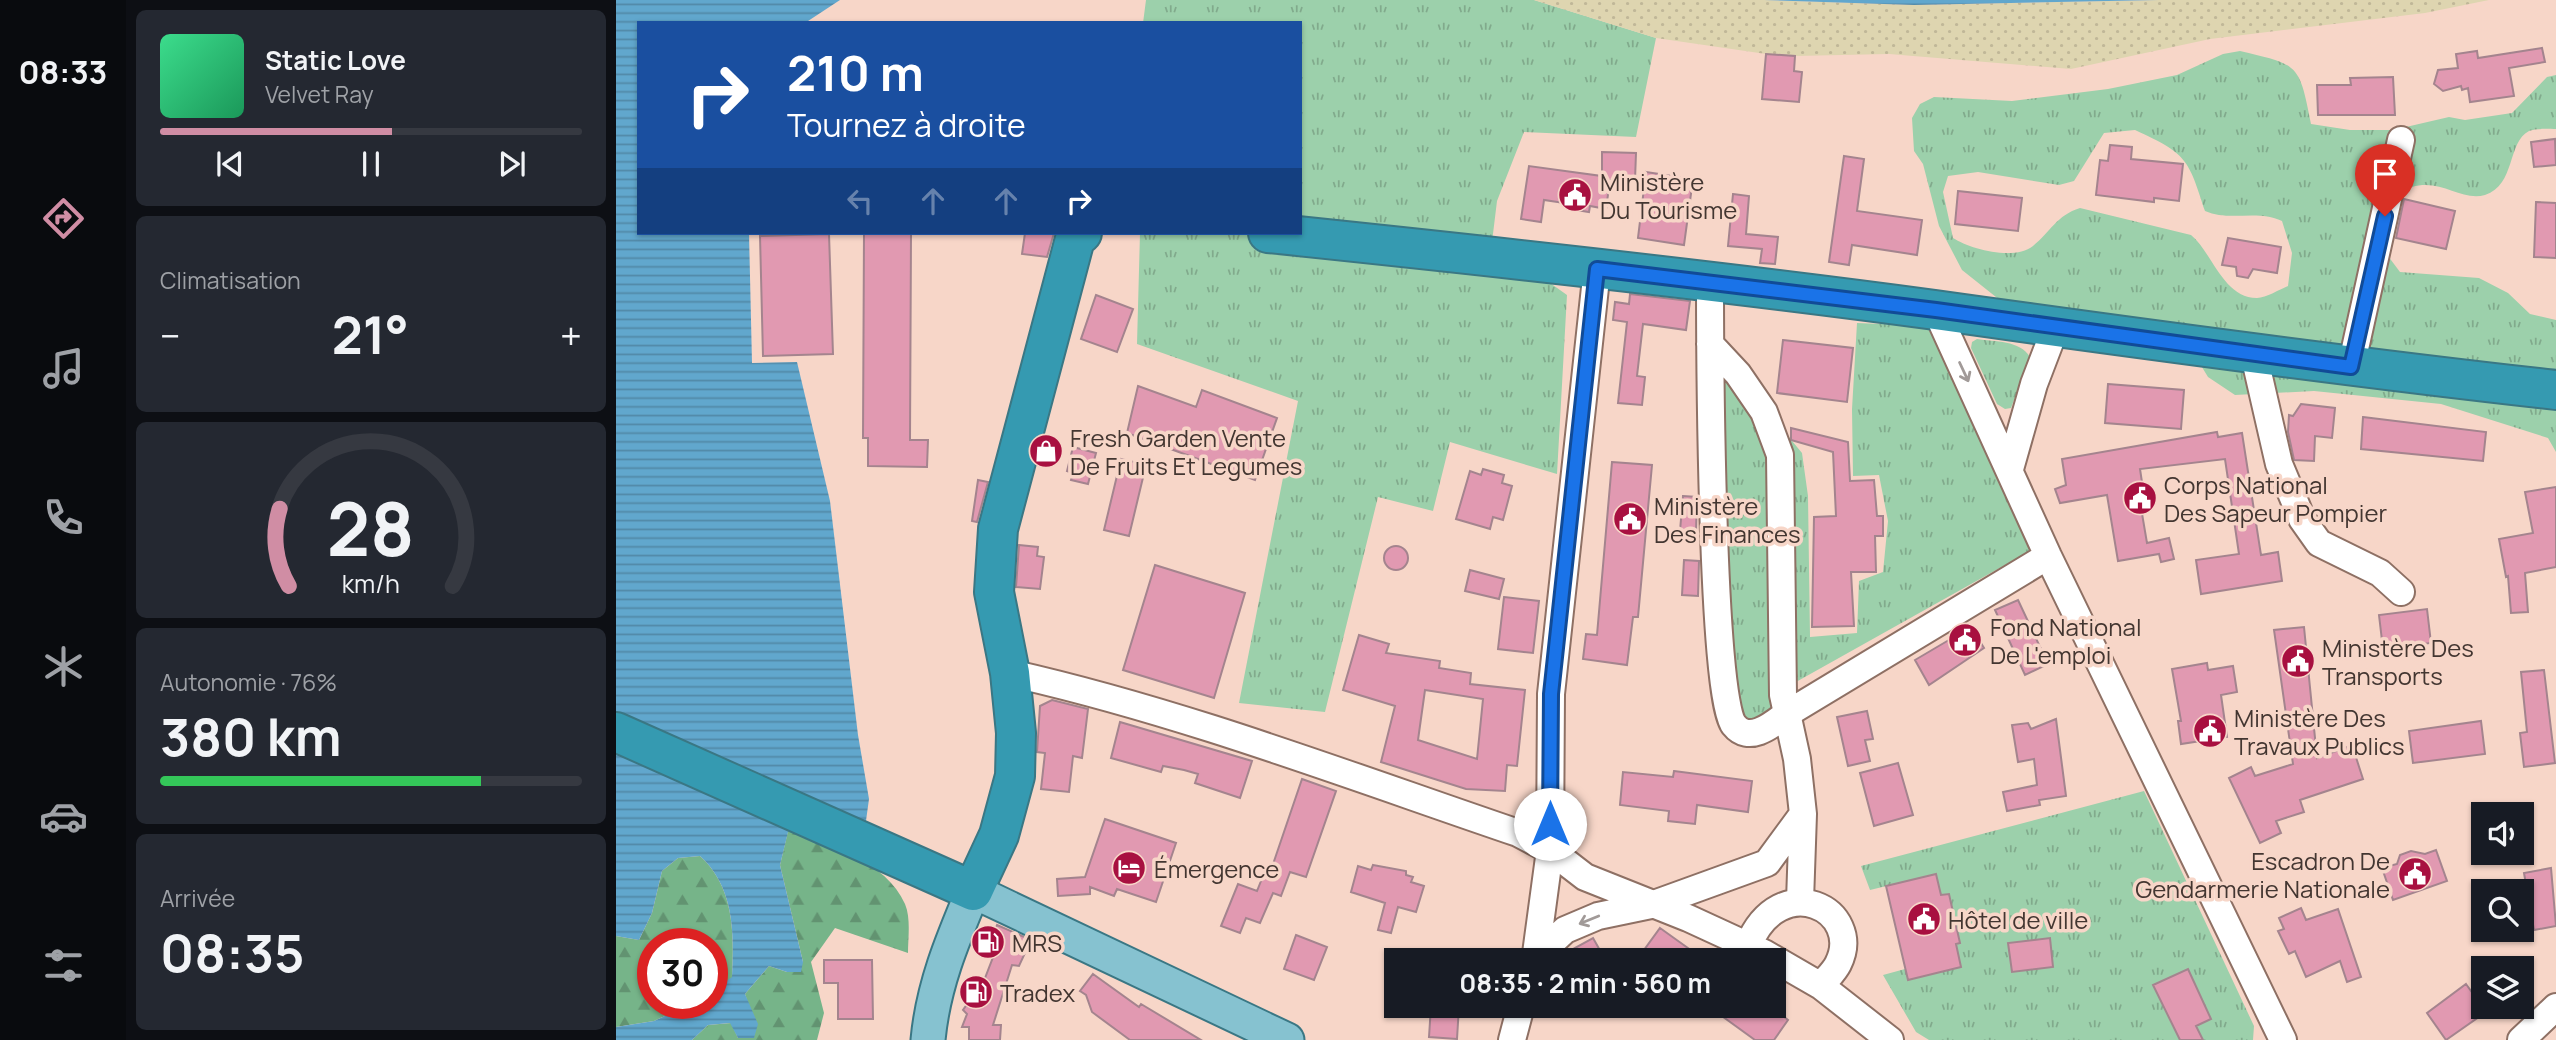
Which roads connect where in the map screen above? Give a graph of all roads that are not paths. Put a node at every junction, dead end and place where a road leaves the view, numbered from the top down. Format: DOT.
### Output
graph roads {
  1 [pos="2401,141"];
  2 [pos="1080,235"];
  3 [pos="1286,235"];
  4 [pos="1597,269"];
  5 [pos="1710,283"];
  6 [pos="1936,310"];
  7 [pos="2055,329"];
  8 [pos="1710,344"];
  9 [pos="2254,355"];
  10 [pos="2351,367"];
  11 [pos="2556,390"];
  12 [pos="2010,469"];
  13 [pos="2048,556"];
  14 [pos="2401,592"];
  15 [pos="1010,673"];
  16 [pos="1785,715"];
  17 [pos="616,732"];
  18 [pos="1802,814"];
  19 [pos="1550,850"];
  20 [pos="973,891"];
  21 [pos="1800,901"];
  22 [pos="1651,905"];
  23 [pos="1748,946"];
  24 [pos="1537,948"];
  25 [pos="1546,948"];
  26 [pos="1821,986"];
  27 [pos="2556,1007"];
  28 [pos="1518,1018"];
  29 [pos="928,1040"];
  30 [pos="1287,1040"];
  31 [pos="1512,1040"];
  32 [pos="1890,1040"];
  33 [pos="2283,1040"];
  34 [pos="2521,1040"];
  1 -- 10 [label="street"];
  2 -- 15 [label="highway"];
  3 -- 4 [label="highway"];
  4 -- 5 [label="highway"];
  4 -- 19 [label="street"];
  5 -- 6 [label="highway"];
  5 -- 8 [label="street"];
  6 -- 7 [label="highway"];
  6 -- 12 [label="street, one-way"];
  7 -- 9 [label="highway"];
  7 -- 12 [label="street"];
  8 -- 16 [label="street"];
  8 -- 16 [label="street"];
  9 -- 10 [label="highway"];
  9 -- 14 [label="street"];
  10 -- 11 [label="highway"];
  12 -- 13 [label="street"];
  13 -- 16 [label="street"];
  13 -- 33 [label="street"];
  15 -- 19 [label="street"];
  15 -- 20 [label="highway"];
  16 -- 18 [label="street"];
  17 -- 20 [label="highway"];
  18 -- 21 [label="street"];
  18 -- 22 [label="street"];
  19 -- 22 [label="street"];
  19 -- 24 [label="street"];
  20 -- 29 [label="main road"];
  20 -- 30 [label="main road"];
  21 -- 23 [label="street"];
  21 -- 26 [label="street"];
  22 -- 23 [label="street"];
  22 -- 25 [label="street, one-way"];
  23 -- 26 [label="street"];
  26 -- 32 [label="street"];
  27 -- 34 [label="street"];
  28 -- 31 [label="street"];
}
